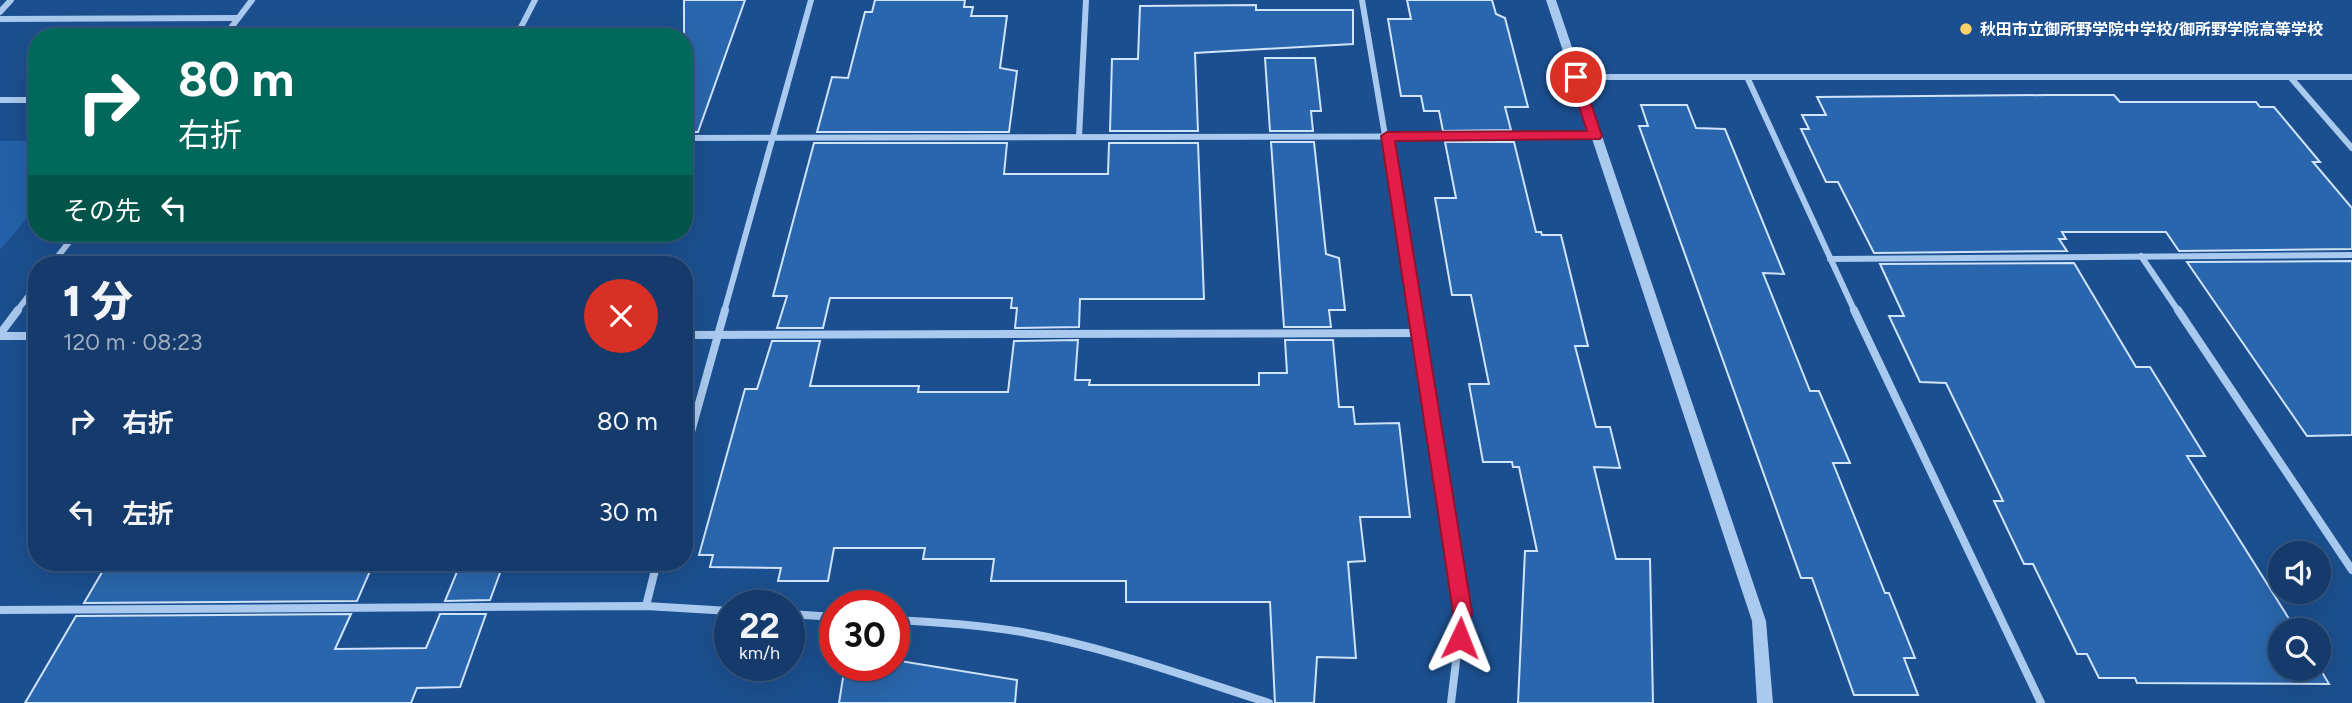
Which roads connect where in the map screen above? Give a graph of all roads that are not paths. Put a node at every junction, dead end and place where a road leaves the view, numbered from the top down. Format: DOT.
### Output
graph roads {
  1 [pos="11,0"];
  2 [pos="252,0"];
  3 [pos="535,0"];
  4 [pos="811,0"];
  5 [pos="1086,0"];
  6 [pos="1362,0"];
  7 [pos="1550,0"];
  8 [pos="0,12"];
  9 [pos="238,18"];
  10 [pos="0,19"];
  11 [pos="231,28"];
  12 [pos="521,28"];
  13 [pos="1576,77"];
  14 [pos="2352,77"];
  15 [pos="2291,78"];
  16 [pos="1748,79"];
  17 [pos="0,100"];
  18 [pos="28,100"];
  19 [pos="1387,136"];
  20 [pos="1595,136"];
  21 [pos="1079,137"];
  22 [pos="693,138"];
  23 [pos="771,138"];
  24 [pos="2352,148"];
  25 [pos="69,242"];
  26 [pos="2352,255"];
  27 [pos="58,256"];
  28 [pos="2141,256"];
  29 [pos="1830,259"];
  30 [pos="28,297"];
  31 [pos="1418,333"];
  32 [pos="0,335"];
  33 [pos="693,335"];
  34 [pos="716,335"];
  35 [pos="28,336"];
  36 [pos="693,423"];
  37 [pos="2352,570"];
  38 [pos="655,571"];
  39 [pos="646,607"];
  40 [pos="0,610"];
  41 [pos="714,610"];
  42 [pos="910,621"];
  43 [pos="1269,703"];
  44 [pos="1451,703"];
  45 [pos="1765,703"];
  46 [pos="2041,703"];
  1 -- 8 [label="street"];
  2 -- 9 [label="street"];
  3 -- 12 [label="street"];
  4 -- 23 [label="street"];
  5 -- 21 [label="street"];
  6 -- 19 [label="street"];
  7 -- 13 [label="street"];
  9 -- 10 [label="street"];
  9 -- 11 [label="street"];
  13 -- 16 [label="street"];
  13 -- 20 [label="street"];
  14 -- 15 [label="street"];
  15 -- 16 [label="street"];
  15 -- 24 [label="street"];
  16 -- 29 [label="street"];
  17 -- 18 [label="street"];
  19 -- 20 [label="street"];
  19 -- 21 [label="street"];
  19 -- 31 [label="street"];
  20 -- 45 [label="street"];
  21 -- 23 [label="street"];
  22 -- 23 [label="street"];
  23 -- 34 [label="street"];
  25 -- 27 [label="street"];
  26 -- 28 [label="street"];
  28 -- 29 [label="street"];
  28 -- 37 [label="street"];
  29 -- 46 [label="street"];
  30 -- 32 [label="street"];
  31 -- 34 [label="street"];
  31 -- 44 [label="street"];
  32 -- 35 [label="street"];
  33 -- 34 [label="street"];
  34 -- 36 [label="street"];
  38 -- 39 [label="street"];
  39 -- 40 [label="street"];
  39 -- 41 [label="street"];
  42 -- 43 [label="street"];
}
